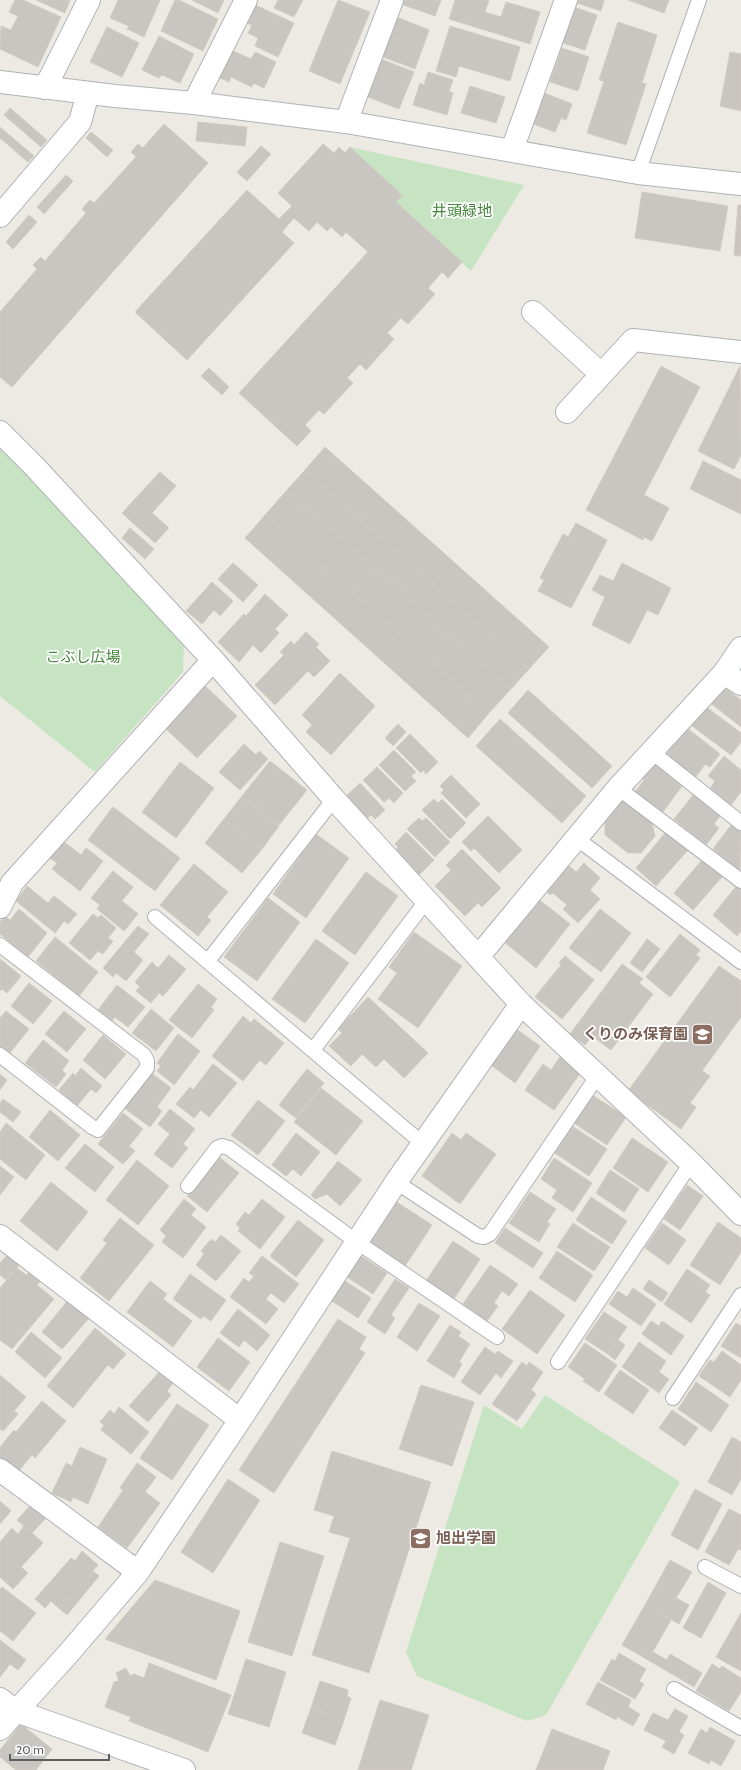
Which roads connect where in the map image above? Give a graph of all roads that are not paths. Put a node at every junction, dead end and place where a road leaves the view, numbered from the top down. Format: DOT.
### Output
graph roads {
  1 [pos="89,0"];
  2 [pos="246,0"];
  3 [pos="392,0"];
  4 [pos="566,0"];
  5 [pos="699,0"];
  6 [pos="0,82"];
  7 [pos="45,88"];
  8 [pos="88,93"];
  9 [pos="194,103"];
  10 [pos="346,122"];
  11 [pos="512,150"];
  12 [pos="638,173"];
  13 [pos="741,184"];
  14 [pos="0,216"];
  15 [pos="533,312"];
  16 [pos="741,352"];
  17 [pos="601,374"];
  18 [pos="567,412"];
  19 [pos="0,432"];
  20 [pos="741,648"];
  21 [pos="213,660"];
  22 [pos="732,679"];
  23 [pos="652,752"];
  24 [pos="618,788"];
  25 [pos="334,799"];
  26 [pos="741,823"];
  27 [pos="576,838"];
  28 [pos="741,881"];
  29 [pos="427,900"];
  30 [pos="0,907"];
  31 [pos="155,917"];
  32 [pos="0,945"];
  33 [pos="478,957"];
  34 [pos="208,962"];
  35 [pos="741,962"];
  36 [pos="521,1004"];
  37 [pos="312,1050"];
  38 [pos="0,1055"];
  39 [pos="598,1075"];
  40 [pos="422,1143"];
  41 [pos="692,1163"];
  42 [pos="396,1182"];
  43 [pos="188,1186"];
  44 [pos="741,1214"];
  45 [pos="0,1236"];
  46 [pos="357,1242"];
  47 [pos="741,1295"];
  48 [pos="497,1337"];
  49 [pos="558,1362"];
  50 [pos="673,1398"];
  51 [pos="240,1420"];
  52 [pos="0,1470"];
  53 [pos="705,1567"];
  54 [pos="138,1572"];
  55 [pos="741,1586"];
  56 [pos="674,1689"];
  57 [pos="8,1705"];
  58 [pos="741,1728"];
  59 [pos="0,1729"];
  60 [pos="184,1770"];
  1 -- 7 [label="street"];
  2 -- 9 [label="street"];
  3 -- 10 [label="street"];
  4 -- 11 [label="street"];
  5 -- 12 [label="lane"];
  6 -- 7 [label="street"];
  7 -- 8 [label="street"];
  8 -- 9 [label="street"];
  8 -- 14 [label="street"];
  9 -- 10 [label="street"];
  10 -- 11 [label="street"];
  11 -- 12 [label="street"];
  12 -- 13 [label="street"];
  15 -- 17 [label="street"];
  16 -- 17 [label="street"];
  17 -- 18 [label="street"];
  19 -- 21 [label="street"];
  20 -- 22 [label="street"];
  21 -- 25 [label="street"];
  21 -- 30 [label="street"];
  22 -- 23 [label="street"];
  23 -- 24 [label="street"];
  23 -- 26 [label="lane"];
  24 -- 27 [label="street"];
  24 -- 28 [label="lane"];
  25 -- 29 [label="street"];
  25 -- 34 [label="lane"];
  27 -- 33 [label="street"];
  27 -- 35 [label="lane"];
  29 -- 33 [label="street"];
  29 -- 37 [label="lane"];
  31 -- 34 [label="lane"];
  32 -- 38 [label="lane"];
  33 -- 36 [label="street"];
  34 -- 37 [label="lane"];
  36 -- 39 [label="street"];
  36 -- 40 [label="street"];
  37 -- 40 [label="lane"];
  39 -- 41 [label="street"];
  39 -- 42 [label="lane"];
  40 -- 42 [label="street"];
  41 -- 44 [label="street"];
  41 -- 49 [label="lane"];
  42 -- 46 [label="street"];
  43 -- 46 [label="lane"];
  45 -- 51 [label="street"];
  46 -- 48 [label="lane"];
  46 -- 51 [label="street"];
  47 -- 50 [label="lane"];
  51 -- 54 [label="street"];
  52 -- 54 [label="street"];
  53 -- 55 [label="lane"];
  54 -- 57 [label="street"];
  56 -- 58 [label="lane"];
  57 -- 59 [label="street"];
  57 -- 60 [label="street"];
}
